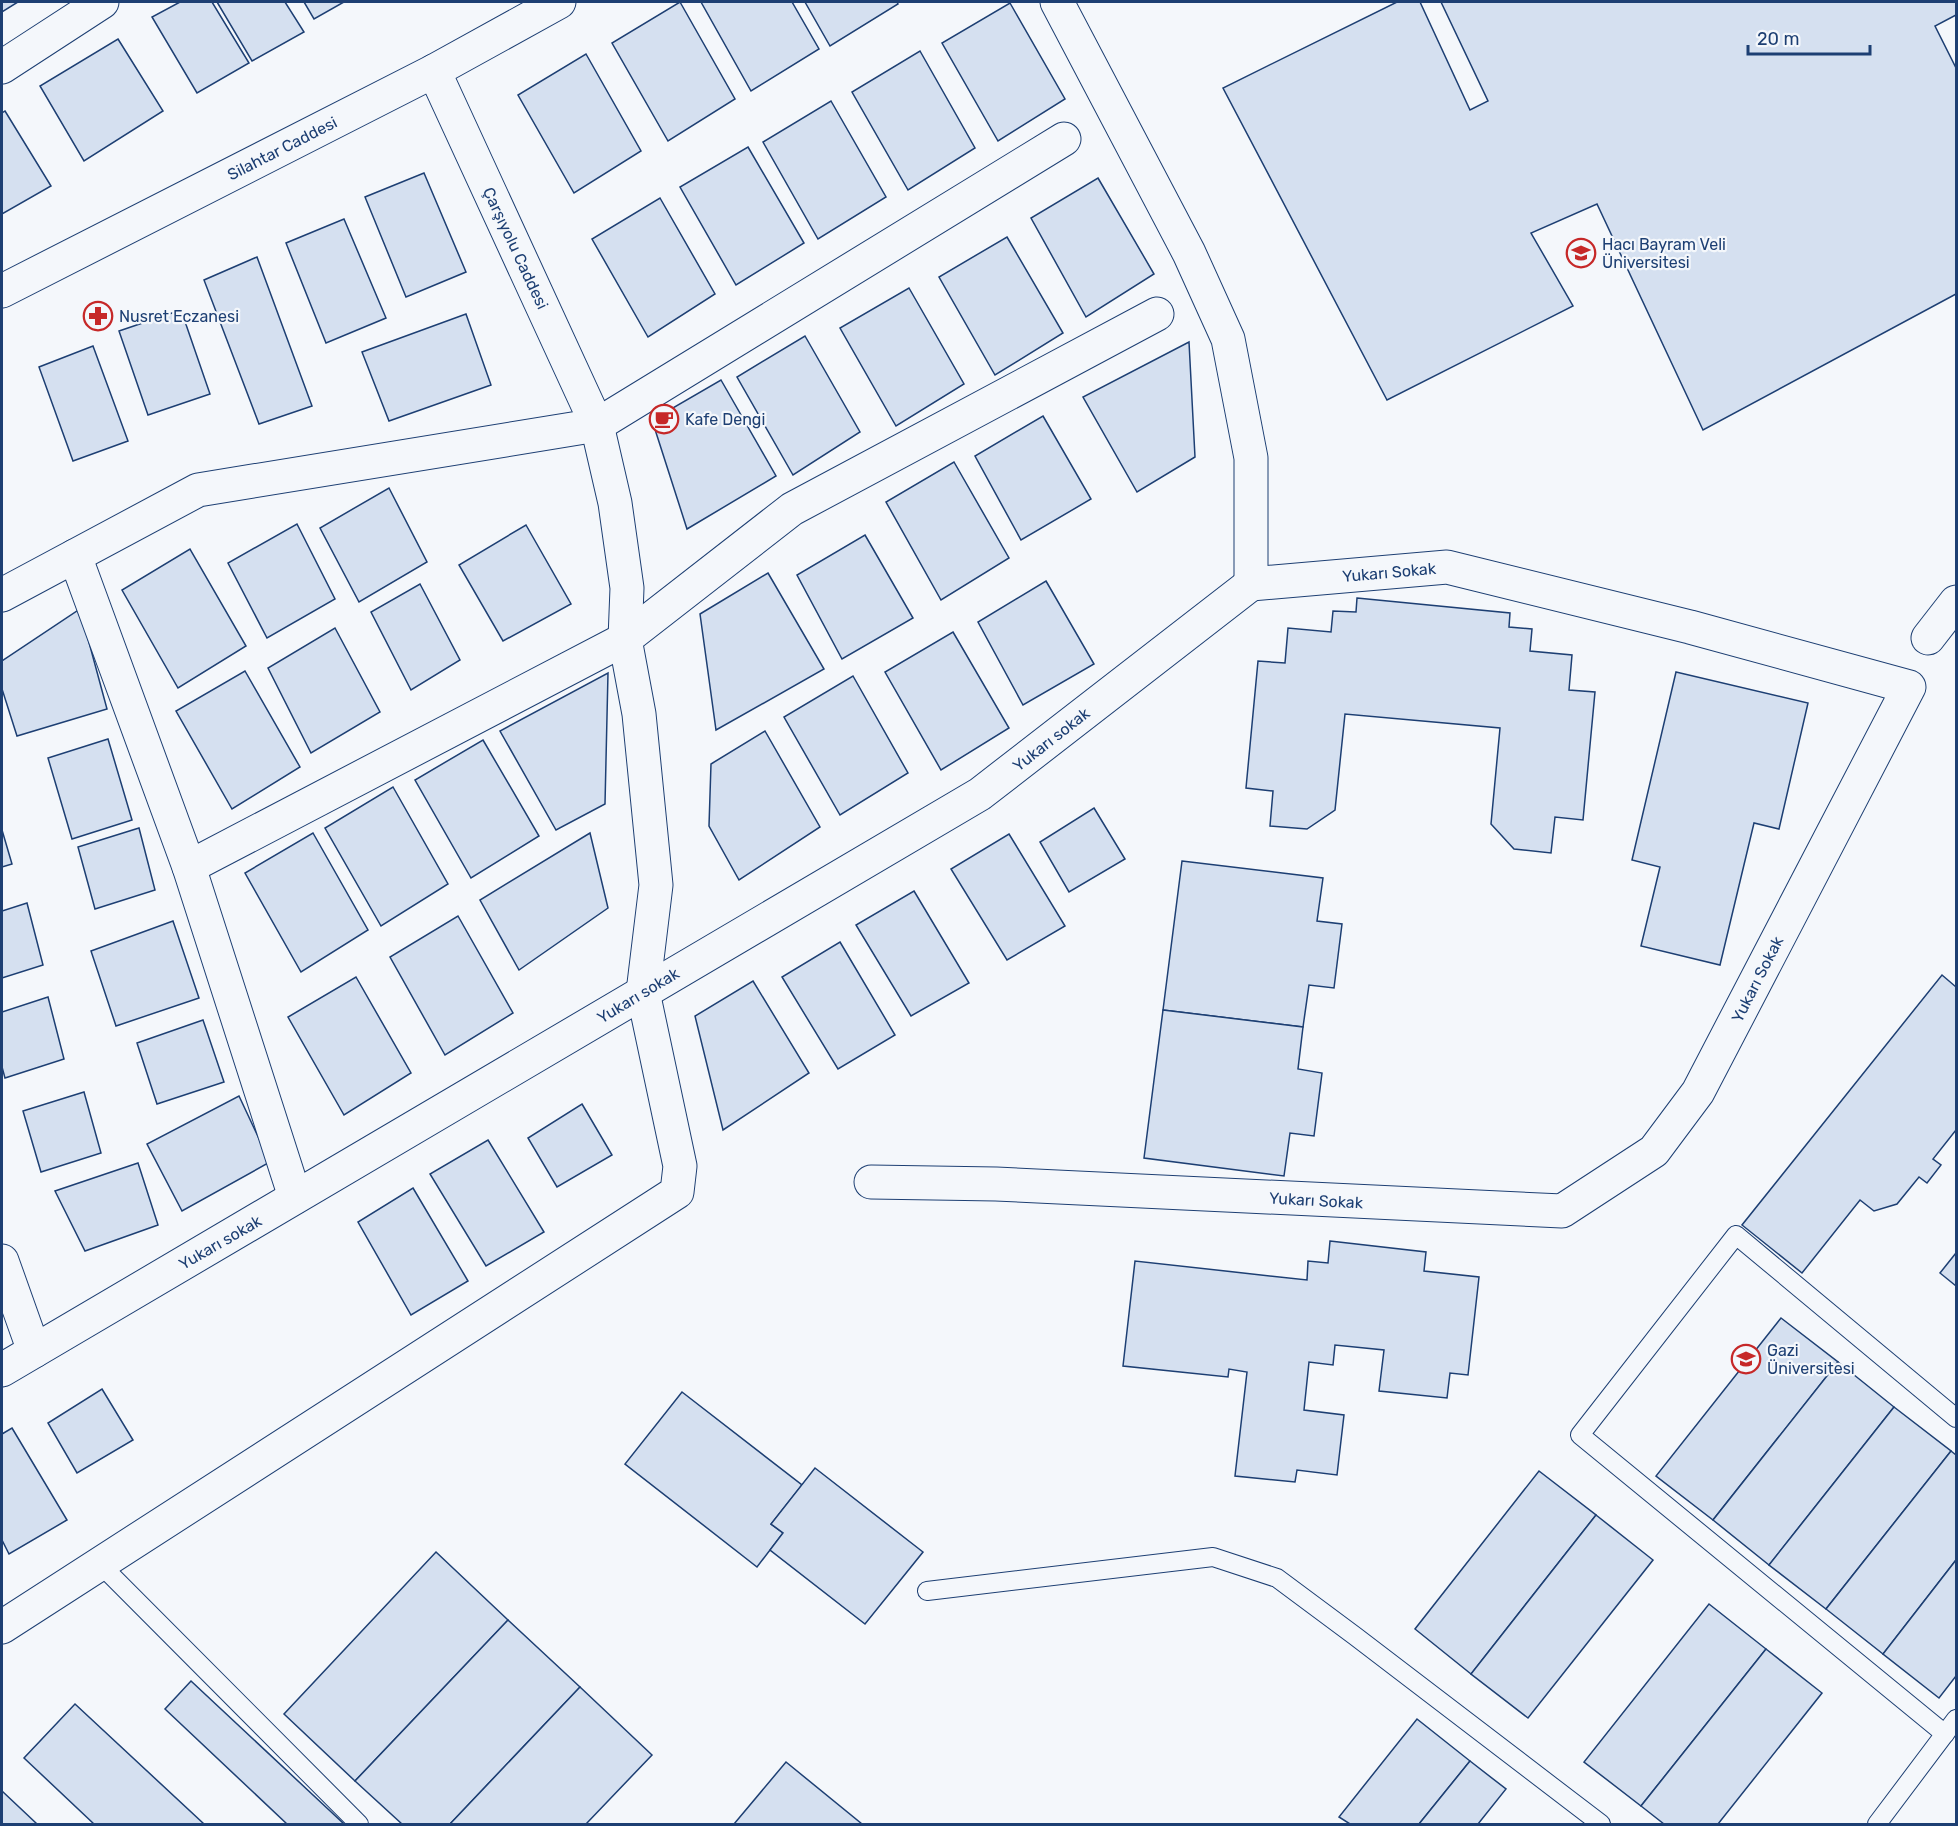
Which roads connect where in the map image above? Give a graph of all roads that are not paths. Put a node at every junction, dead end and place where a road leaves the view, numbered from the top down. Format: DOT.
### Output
graph roads {
  1 [pos="102,2"];
  2 [pos="559,2"];
  3 [pos="1057,2"];
  4 [pos="2,67"];
  5 [pos="434,71"];
  6 [pos="1064,139"];
  7 [pos="2,291"];
  8 [pos="1157,314"];
  9 [pos="597,424"];
  10 [pos="75,556"];
  11 [pos="1251,584"];
  12 [pos="2,595"];
  13 [pos="1956,602"];
  14 [pos="1928,638"];
  15 [pos="625,639"];
  16 [pos="189,867"];
  17 [pos="643,993"];
  18 [pos="871,1182"];
  19 [pos="295,1197"];
  20 [pos="2,1261"];
  21 [pos="34,1352"];
  22 [pos="2,1370"];
  23 [pos="1956,1418"];
  24 [pos="100,1564"];
  25 [pos="927,1591"];
  26 [pos="2,1628"];
  27 [pos="1956,1719"];
  28 [pos="1945,1734"];
  29 [pos="359,1824"];
  30 [pos="1601,1824"];
  31 [pos="1877,1824"];
  1 -- 4 [label="street"];
  2 -- 5 [label="street, Silahtar Caddesi"];
  3 -- 11 [label="street"];
  5 -- 7 [label="street, Silahtar Caddesi"];
  5 -- 9 [label="street, Çarşıyolu Caddesi"];
  6 -- 9 [label="street"];
  8 -- 15 [label="street"];
  9 -- 10 [label="street"];
  9 -- 15 [label="street, Çarşıyolu Caddesi"];
  10 -- 12 [label="street"];
  10 -- 16 [label="street"];
  11 -- 17 [label="street, Yukarı sokak"];
  11 -- 18 [label="street, Yukarı Sokak"];
  13 -- 14 [label="street"];
  15 -- 16 [label="street"];
  15 -- 17 [label="street, Çarşıyolu Caddesi"];
  16 -- 19 [label="street"];
  17 -- 19 [label="street, Yukarı sokak"];
  17 -- 24 [label="street, Çarşıyolu Caddesi"];
  19 -- 21 [label="street, Yukarı sokak"];
  20 -- 21 [label="street"];
  21 -- 22 [label="street, Yukarı sokak"];
  23 -- 28 [label="lane"];
  24 -- 26 [label="street"];
  24 -- 29 [label="lane"];
  25 -- 30 [label="lane"];
  27 -- 28 [label="lane"];
  28 -- 31 [label="lane"];
}
